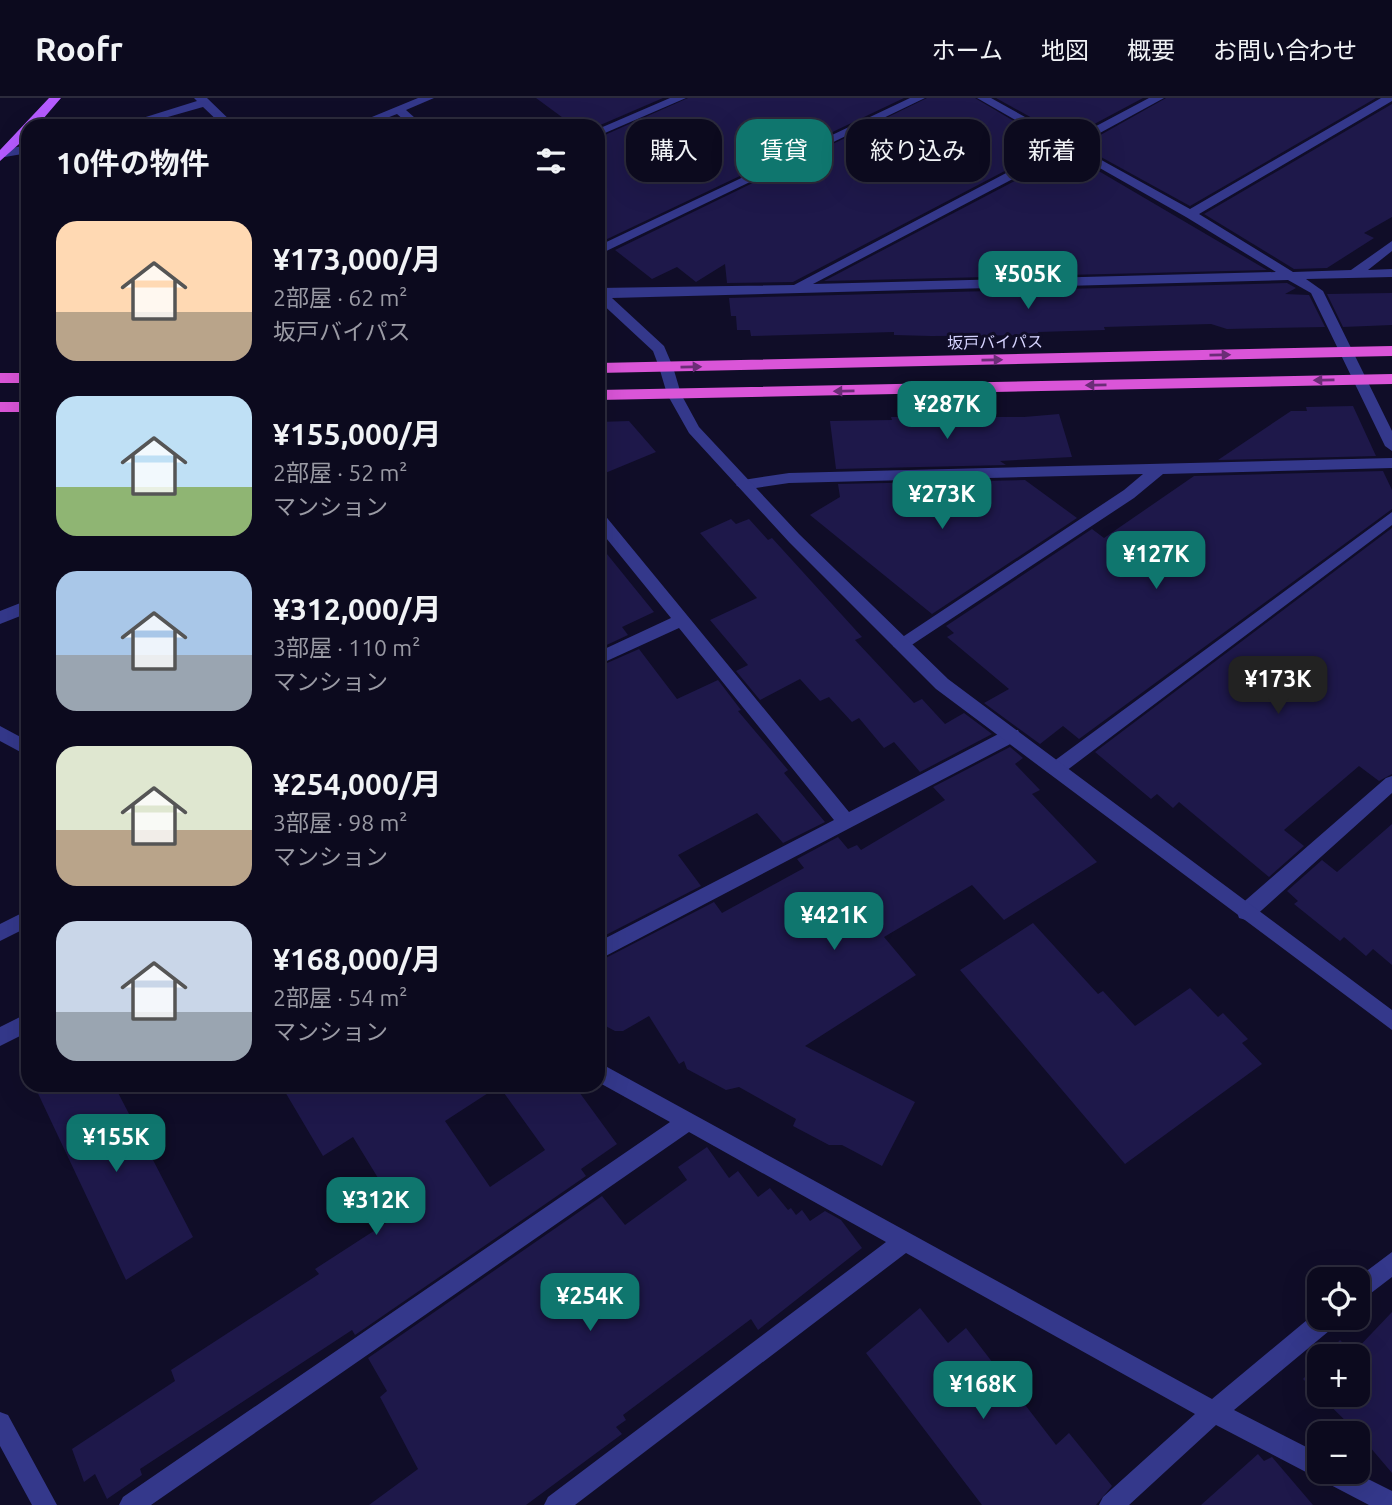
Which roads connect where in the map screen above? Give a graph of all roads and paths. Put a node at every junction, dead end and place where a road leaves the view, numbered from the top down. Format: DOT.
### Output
graph roads {
  1 [pos="55,98"];
  2 [pos="428,98"];
  3 [pos="680,98"];
  4 [pos="919,98"];
  5 [pos="983,98"];
  6 [pos="1158,98"];
  7 [pos="1389,98"];
  8 [pos="202,100"];
  9 [pos="399,110"];
  10 [pos="38,119"];
  11 [pos="144,119"];
  12 [pos="222,119"];
  13 [pos="375,119"];
  14 [pos="410,119"];
  15 [pos="1019,119"];
  16 [pos="1100,128"];
  17 [pos="605,130"];
  18 [pos="21,137"];
  19 [pos="21,151"];
  20 [pos="2,155"];
  21 [pos="1100,165"];
  22 [pos="1004,179"];
  23 [pos="1190,214"];
  24 [pos="1392,245"];
  25 [pos="605,248"];
  26 [pos="1355,273"];
  27 [pos="1392,273"];
  28 [pos="1294,277"];
  29 [pos="797,288"];
  30 [pos="605,293"];
  31 [pos="605,299"];
  32 [pos="1392,351"];
  33 [pos="1346,352"];
  34 [pos="666,367"];
  35 [pos="605,368"];
  36 [pos="21,378"];
  37 [pos="0,379"];
  38 [pos="1392,379"];
  39 [pos="1359,380"];
  40 [pos="674,394"];
  41 [pos="605,395"];
  42 [pos="0,407"];
  43 [pos="21,407"];
  44 [pos="1392,446"];
  45 [pos="1392,463"];
  46 [pos="1157,471"];
  47 [pos="743,485"];
  48 [pos="1392,517"];
  49 [pos="605,525"];
  50 [pos="21,609"];
  51 [pos="0,618"];
  52 [pos="683,620"];
  53 [pos="901,646"];
  54 [pos="605,656"];
  55 [pos="0,733"];
  56 [pos="1012,735"];
  57 [pos="21,745"];
  58 [pos="1056,769"];
  59 [pos="1392,783"];
  60 [pos="846,822"];
  61 [pos="1246,912"];
  62 [pos="21,922"];
  63 [pos="0,933"];
  64 [pos="605,948"];
  65 [pos="1392,1021"];
  66 [pos="21,1026"];
  67 [pos="0,1037"];
  68 [pos="605,1075"];
  69 [pos="687,1122"];
  70 [pos="903,1242"];
  71 [pos="1392,1264"];
  72 [pos="1370,1282"];
  73 [pos="1313,1330"];
  74 [pos="1214,1412"];
  75 [pos="0,1423"];
  76 [pos="1307,1459"];
  77 [pos="1353,1484"];
  78 [pos="1392,1504"];
  79 [pos="45,1505"];
  80 [pos="131,1505"];
  81 [pos="556,1505"];
  82 [pos="1111,1505"];
  1 -- 10 [label="main road"];
  2 -- 9 [label="street"];
  3 -- 17 [label="street"];
  4 -- 25 [label="street"];
  5 -- 15 [label="street"];
  6 -- 16 [label="street"];
  7 -- 23 [label="street"];
  8 -- 11 [label="street"];
  8 -- 12 [label="street"];
  9 -- 13 [label="street"];
  9 -- 14 [label="street"];
  18 -- 20 [label="main road"];
  19 -- 20 [label="street"];
  21 -- 23 [label="street"];
  22 -- 29 [label="street"];
  23 -- 28 [label="street"];
  24 -- 26 [label="street"];
  26 -- 27 [label="street"];
  26 -- 28 [label="street"];
  28 -- 29 [label="street"];
  28 -- 33 [label="street"];
  29 -- 30 [label="street"];
  31 -- 34 [label="street"];
  32 -- 33 [label="highway, 坂戸バイパス"];
  34 -- 33 [label="highway, 坂戸バイパス, one-way"];
  33 -- 39 [label="street"];
  34 -- 35 [label="highway, 坂戸バイパス"];
  34 -- 40 [label="street"];
  36 -- 37 [label="highway"];
  38 -- 39 [label="highway"];
  39 -- 40 [label="highway, one-way"];
  39 -- 44 [label="street"];
  40 -- 41 [label="highway"];
  40 -- 47 [label="street"];
  42 -- 43 [label="highway"];
  45 -- 46 [label="street"];
  46 -- 47 [label="street"];
  46 -- 53 [label="street"];
  47 -- 53 [label="street"];
  48 -- 58 [label="street"];
  49 -- 52 [label="street"];
  50 -- 51 [label="street"];
  52 -- 54 [label="street"];
  52 -- 60 [label="street"];
  53 -- 56 [label="street"];
  55 -- 57 [label="street"];
  56 -- 58 [label="street"];
  56 -- 60 [label="street"];
  58 -- 61 [label="street"];
  59 -- 61 [label="street"];
  60 -- 64 [label="street"];
  61 -- 65 [label="street"];
  62 -- 63 [label="street"];
  66 -- 67 [label="street"];
  68 -- 69 [label="street"];
  69 -- 70 [label="street"];
  69 -- 80 [label="street"];
  70 -- 74 [label="street"];
  70 -- 81 [label="street"];
  71 -- 72 [label="street"];
  73 -- 74 [label="street"];
  74 -- 76 [label="street"];
  74 -- 82 [label="street"];
  75 -- 79 [label="street"];
  77 -- 78 [label="street"];
}
